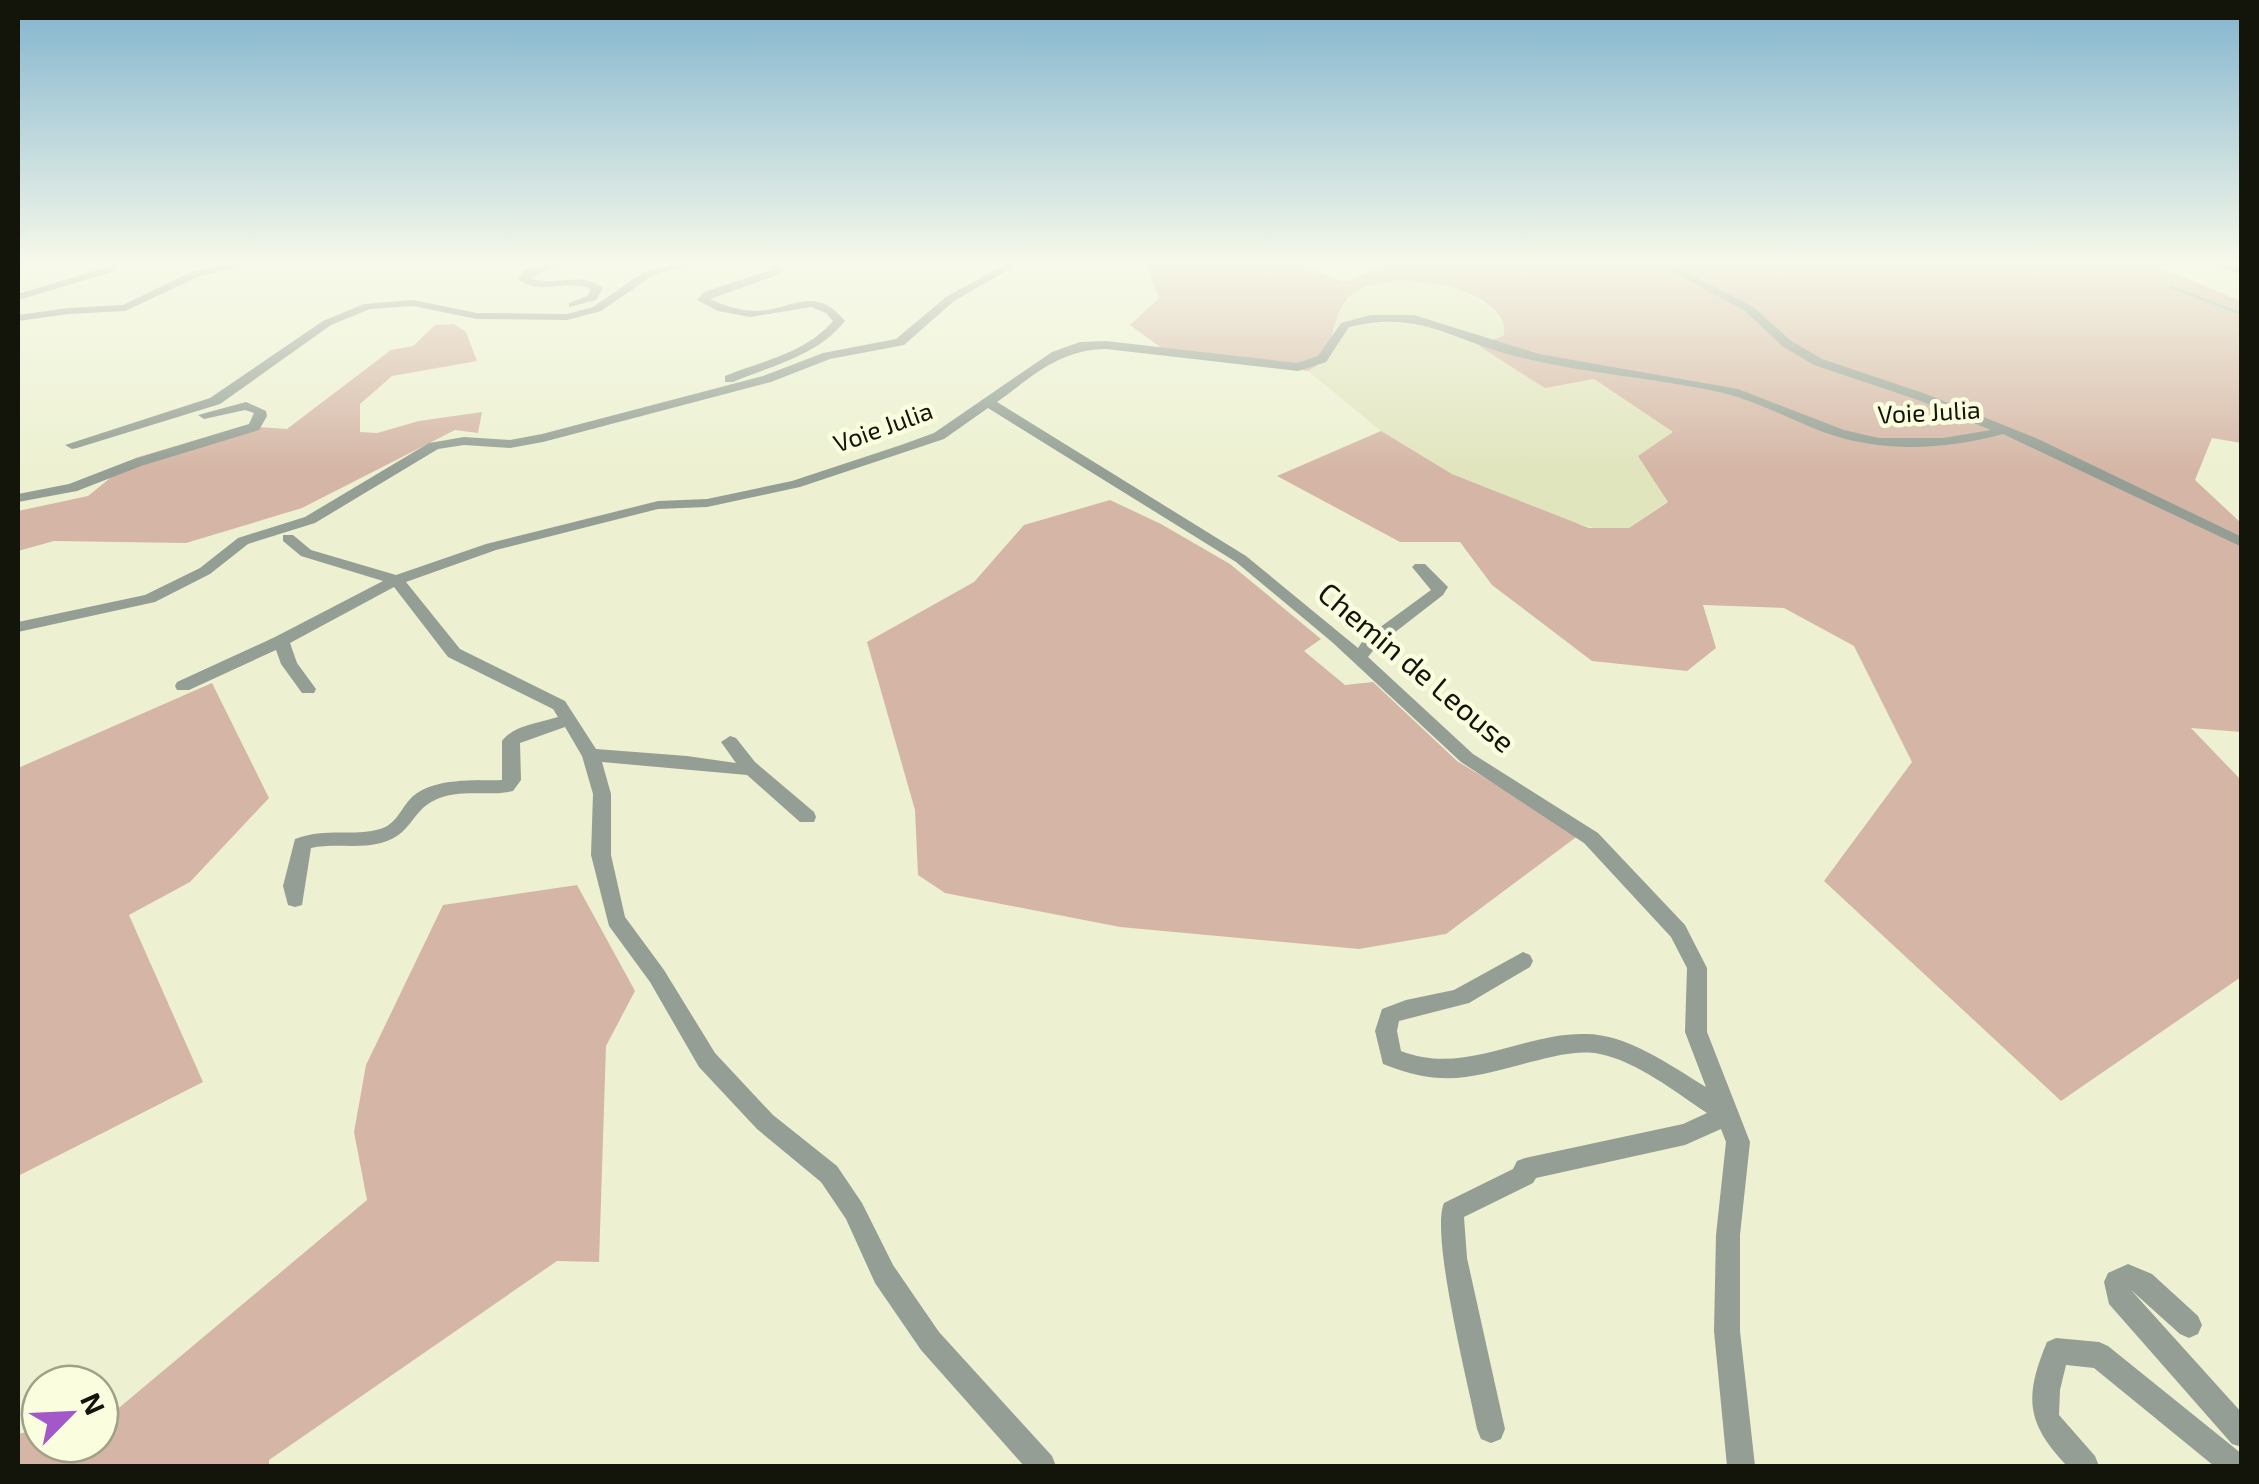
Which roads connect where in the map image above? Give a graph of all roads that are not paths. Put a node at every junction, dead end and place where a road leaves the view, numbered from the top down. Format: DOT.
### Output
graph roads {
  1 [pos="312,332"];
  2 [pos="831,332"];
  3 [pos="911,332"];
  4 [pos="1338,332"];
  5 [pos="1461,332"];
  6 [pos="1774,332"];
  7 [pos="683,399"];
  8 [pos="988,402"];
  9 [pos="2004,430"];
  10 [pos="18,498"];
  11 [pos="285,532"];
  12 [pos="2242,543"];
  13 [pos="1420,567"];
  14 [pos="396,580"];
  15 [pos="22,622"];
  16 [pos="280,641"];
  17 [pos="1359,658"];
  18 [pos="183,686"];
  19 [pos="308,689"];
  20 [pos="566,720"];
  21 [pos="730,742"];
  22 [pos="591,756"];
  23 [pos="749,767"];
  24 [pos="807,816"];
  25 [pos="295,899"];
  26 [pos="1523,960"];
  27 [pos="1730,1114"];
  28 [pos="2189,1325"];
  29 [pos="1491,1430"];
  30 [pos="2242,1434"];
  31 [pos="1042,1466"];
  32 [pos="1741,1466"];
  33 [pos="2085,1466"];
  34 [pos="2236,1466"];
  1 -- 10 [label="street"];
  2 -- 7 [label="street"];
  3 -- 7 [label="street"];
  4 -- 8 [label="street, Voie Julia"];
  5 -- 9 [label="street, Voie Julia"];
  6 -- 9 [label="street"];
  7 -- 11 [label="street"];
  8 -- 14 [label="street, Voie Julia"];
  8 -- 17 [label="street, Chemin de Leouse"];
  9 -- 12 [label="street"];
  11 -- 14 [label="street"];
  11 -- 15 [label="street"];
  13 -- 17 [label="street"];
  14 -- 16 [label="street, Voie Julia"];
  14 -- 20 [label="street"];
  16 -- 18 [label="street, Voie Julia"];
  16 -- 19 [label="street"];
  17 -- 27 [label="street, Chemin de Leouse"];
  20 -- 22 [label="street"];
  20 -- 25 [label="street"];
  21 -- 23 [label="street"];
  22 -- 23 [label="street"];
  22 -- 31 [label="street"];
  23 -- 24 [label="street"];
  26 -- 27 [label="street"];
  27 -- 29 [label="street"];
  27 -- 32 [label="street, Chemin de Leouse"];
  28 -- 30 [label="street"];
  33 -- 34 [label="street"];
}
